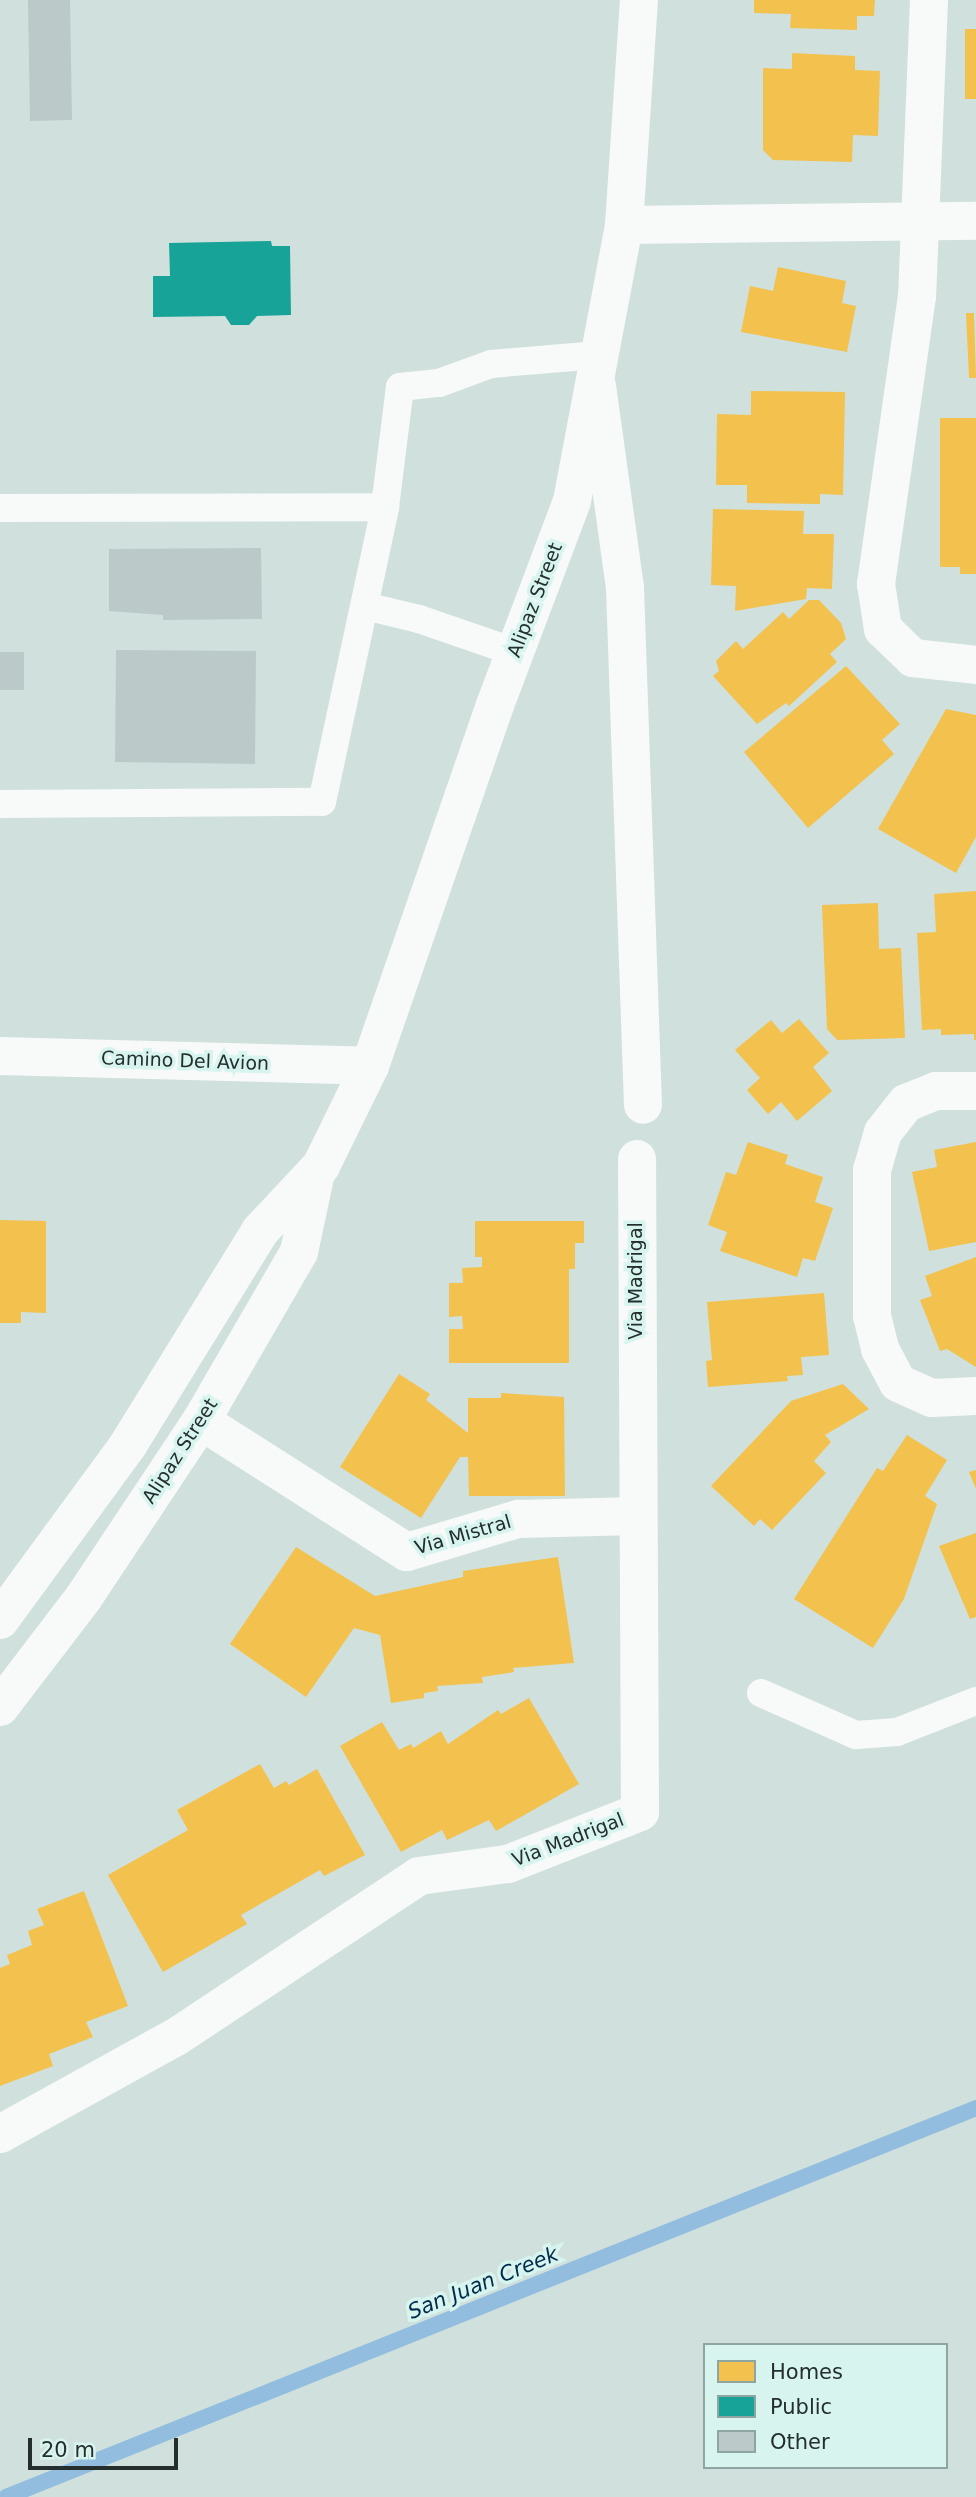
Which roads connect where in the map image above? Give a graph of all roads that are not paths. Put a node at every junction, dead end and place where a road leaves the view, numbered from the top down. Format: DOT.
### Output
graph roads {
  1 [pos="639,0"];
  2 [pos="929,0"];
  3 [pos="920,221"];
  4 [pos="976,221"];
  5 [pos="624,225"];
  6 [pos="597,364"];
  7 [pos="385,507"];
  8 [pos="0,509"];
  9 [pos="366,606"];
  10 [pos="515,652"];
  11 [pos="976,665"];
  12 [pos="0,804"];
  13 [pos="0,1056"];
  14 [pos="370,1066"];
  15 [pos="976,1091"];
  16 [pos="643,1105"];
  17 [pos="637,1159"];
  18 [pos="316,1172"];
  19 [pos="976,1396"];
  20 [pos="201,1421"];
  21 [pos="636,1516"];
  22 [pos="0,1620"];
  23 [pos="761,1693"];
  24 [pos="976,1701"];
  25 [pos="0,1707"];
  26 [pos="0,2134"];
  1 -- 5 [label="street, Alipaz Street"];
  2 -- 3 [label="street"];
  3 -- 4 [label="street"];
  3 -- 5 [label="street"];
  3 -- 11 [label="street"];
  5 -- 6 [label="street, Alipaz Street"];
  6 -- 7 [label="lane"];
  6 -- 10 [label="street, Alipaz Street"];
  6 -- 16 [label="street"];
  7 -- 8 [label="lane"];
  7 -- 9 [label="lane"];
  9 -- 10 [label="lane"];
  9 -- 12 [label="lane"];
  10 -- 14 [label="street, Alipaz Street"];
  13 -- 14 [label="street, Camino Del Avion"];
  14 -- 18 [label="street, Alipaz Street"];
  15 -- 19 [label="street"];
  17 -- 21 [label="street, Via Madrigal"];
  18 -- 20 [label="street, Alipaz Street"];
  18 -- 22 [label="street, Alipaz Street"];
  20 -- 21 [label="street, Via Mistral"];
  20 -- 25 [label="street, Alipaz Street"];
  21 -- 26 [label="street, Via Madrigal"];
  23 -- 24 [label="lane"];
}
